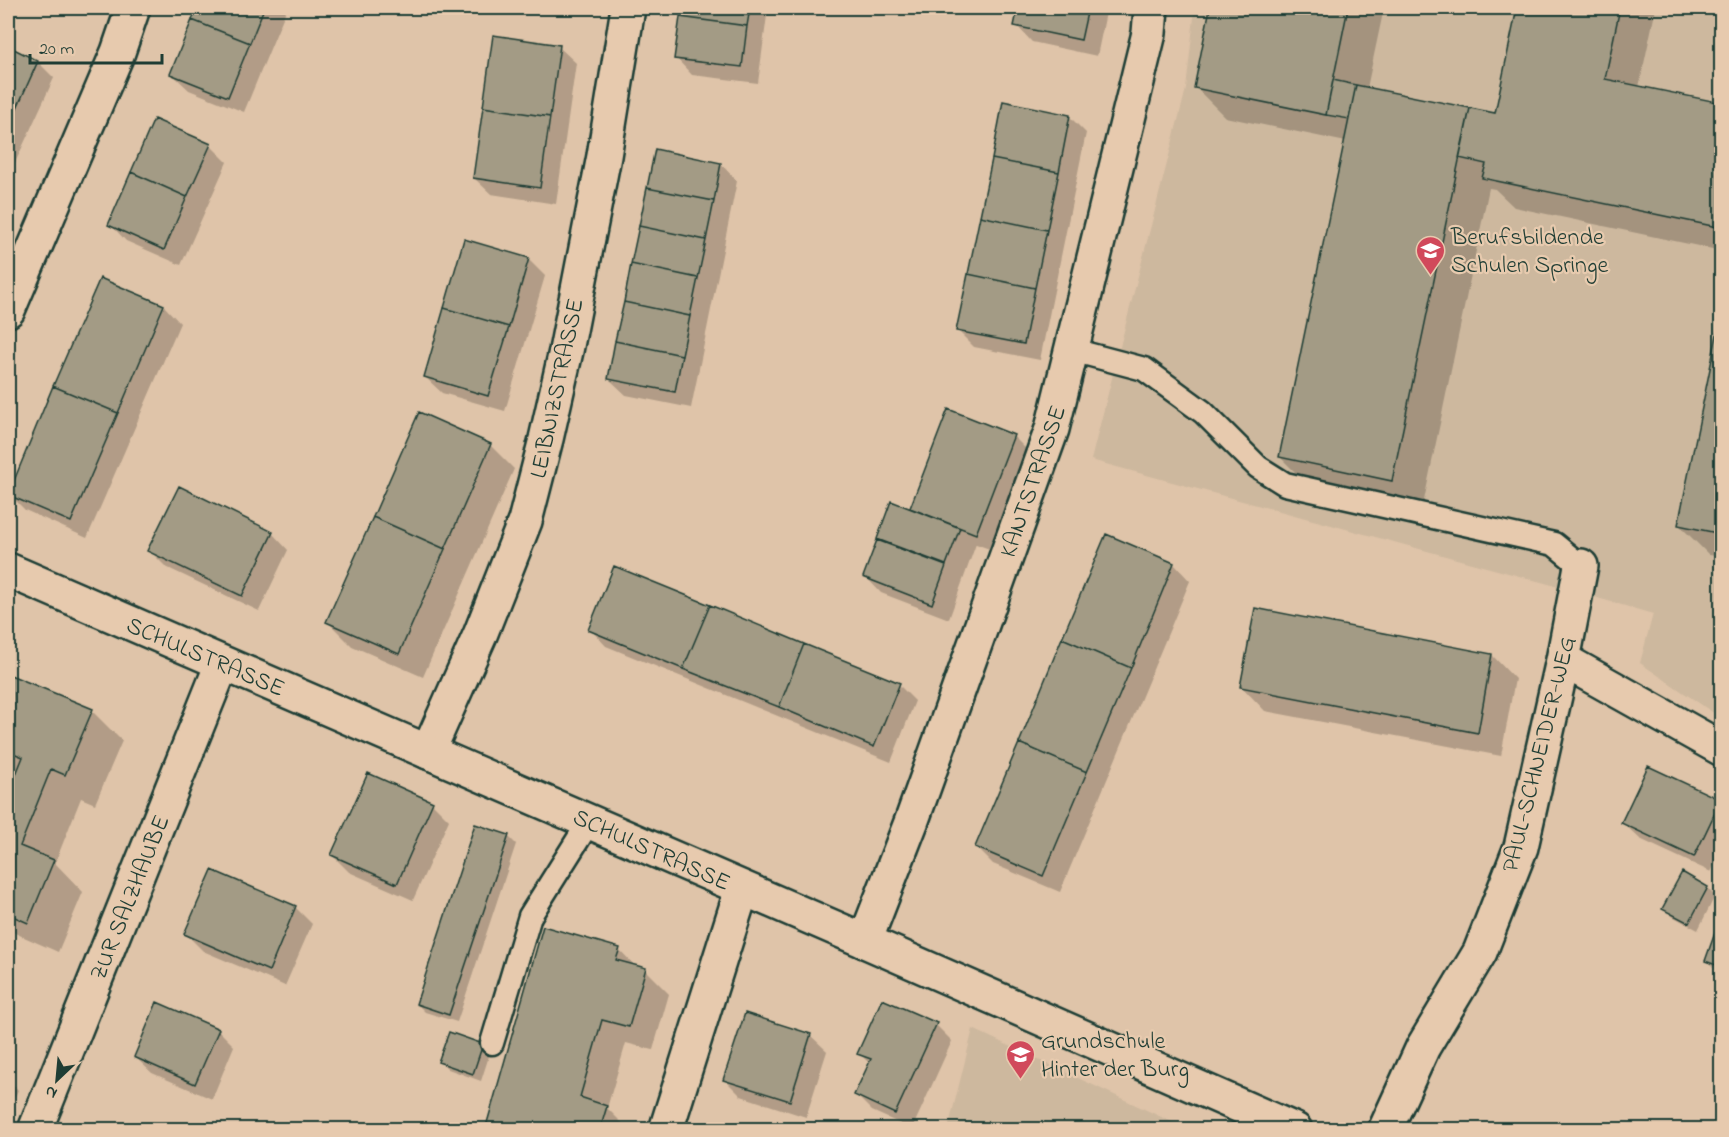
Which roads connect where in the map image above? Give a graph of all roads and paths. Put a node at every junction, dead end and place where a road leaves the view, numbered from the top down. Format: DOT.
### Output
graph roads {
  1 [pos="134,8"];
  2 [pos="628,8"];
  3 [pos="1151,8"];
  4 [pos="8,310"];
  5 [pos="1072,350"];
  6 [pos="1581,566"];
  7 [pos="8,570"];
  8 [pos="1563,660"];
  9 [pos="222,664"];
  10 [pos="1722,749"];
  11 [pos="428,752"];
  12 [pos="589,822"];
  13 [pos="742,889"];
  14 [pos="864,941"];
  15 [pos="492,1043"];
  16 [pos="35,1130"];
  17 [pos="666,1130"];
  18 [pos="1295,1130"];
  19 [pos="1385,1130"];
  1 -- 4 [label="street"];
  2 -- 11 [label="street, LEIBNIZSTRASSE"];
  3 -- 5 [label="street, KANTSTRASSE"];
  5 -- 6 [label="lane"];
  5 -- 14 [label="street, KANTSTRASSE"];
  6 -- 8 [label="street, PAUL-SCHNEIDER-WEG"];
  7 -- 9 [label="street, SCHULSTRASSE"];
  8 -- 10 [label="street"];
  8 -- 19 [label="street, PAUL-SCHNEIDER-WEG"];
  9 -- 11 [label="street, SCHULSTRASSE"];
  9 -- 16 [label="street, ZUR SALZHAUBE"];
  11 -- 12 [label="street, SCHULSTRASSE"];
  12 -- 13 [label="street, SCHULSTRASSE"];
  12 -- 15 [label="lane"];
  13 -- 14 [label="street, SCHULSTRASSE"];
  13 -- 17 [label="street"];
  14 -- 18 [label="street, SCHULSTRASSE"];
}
